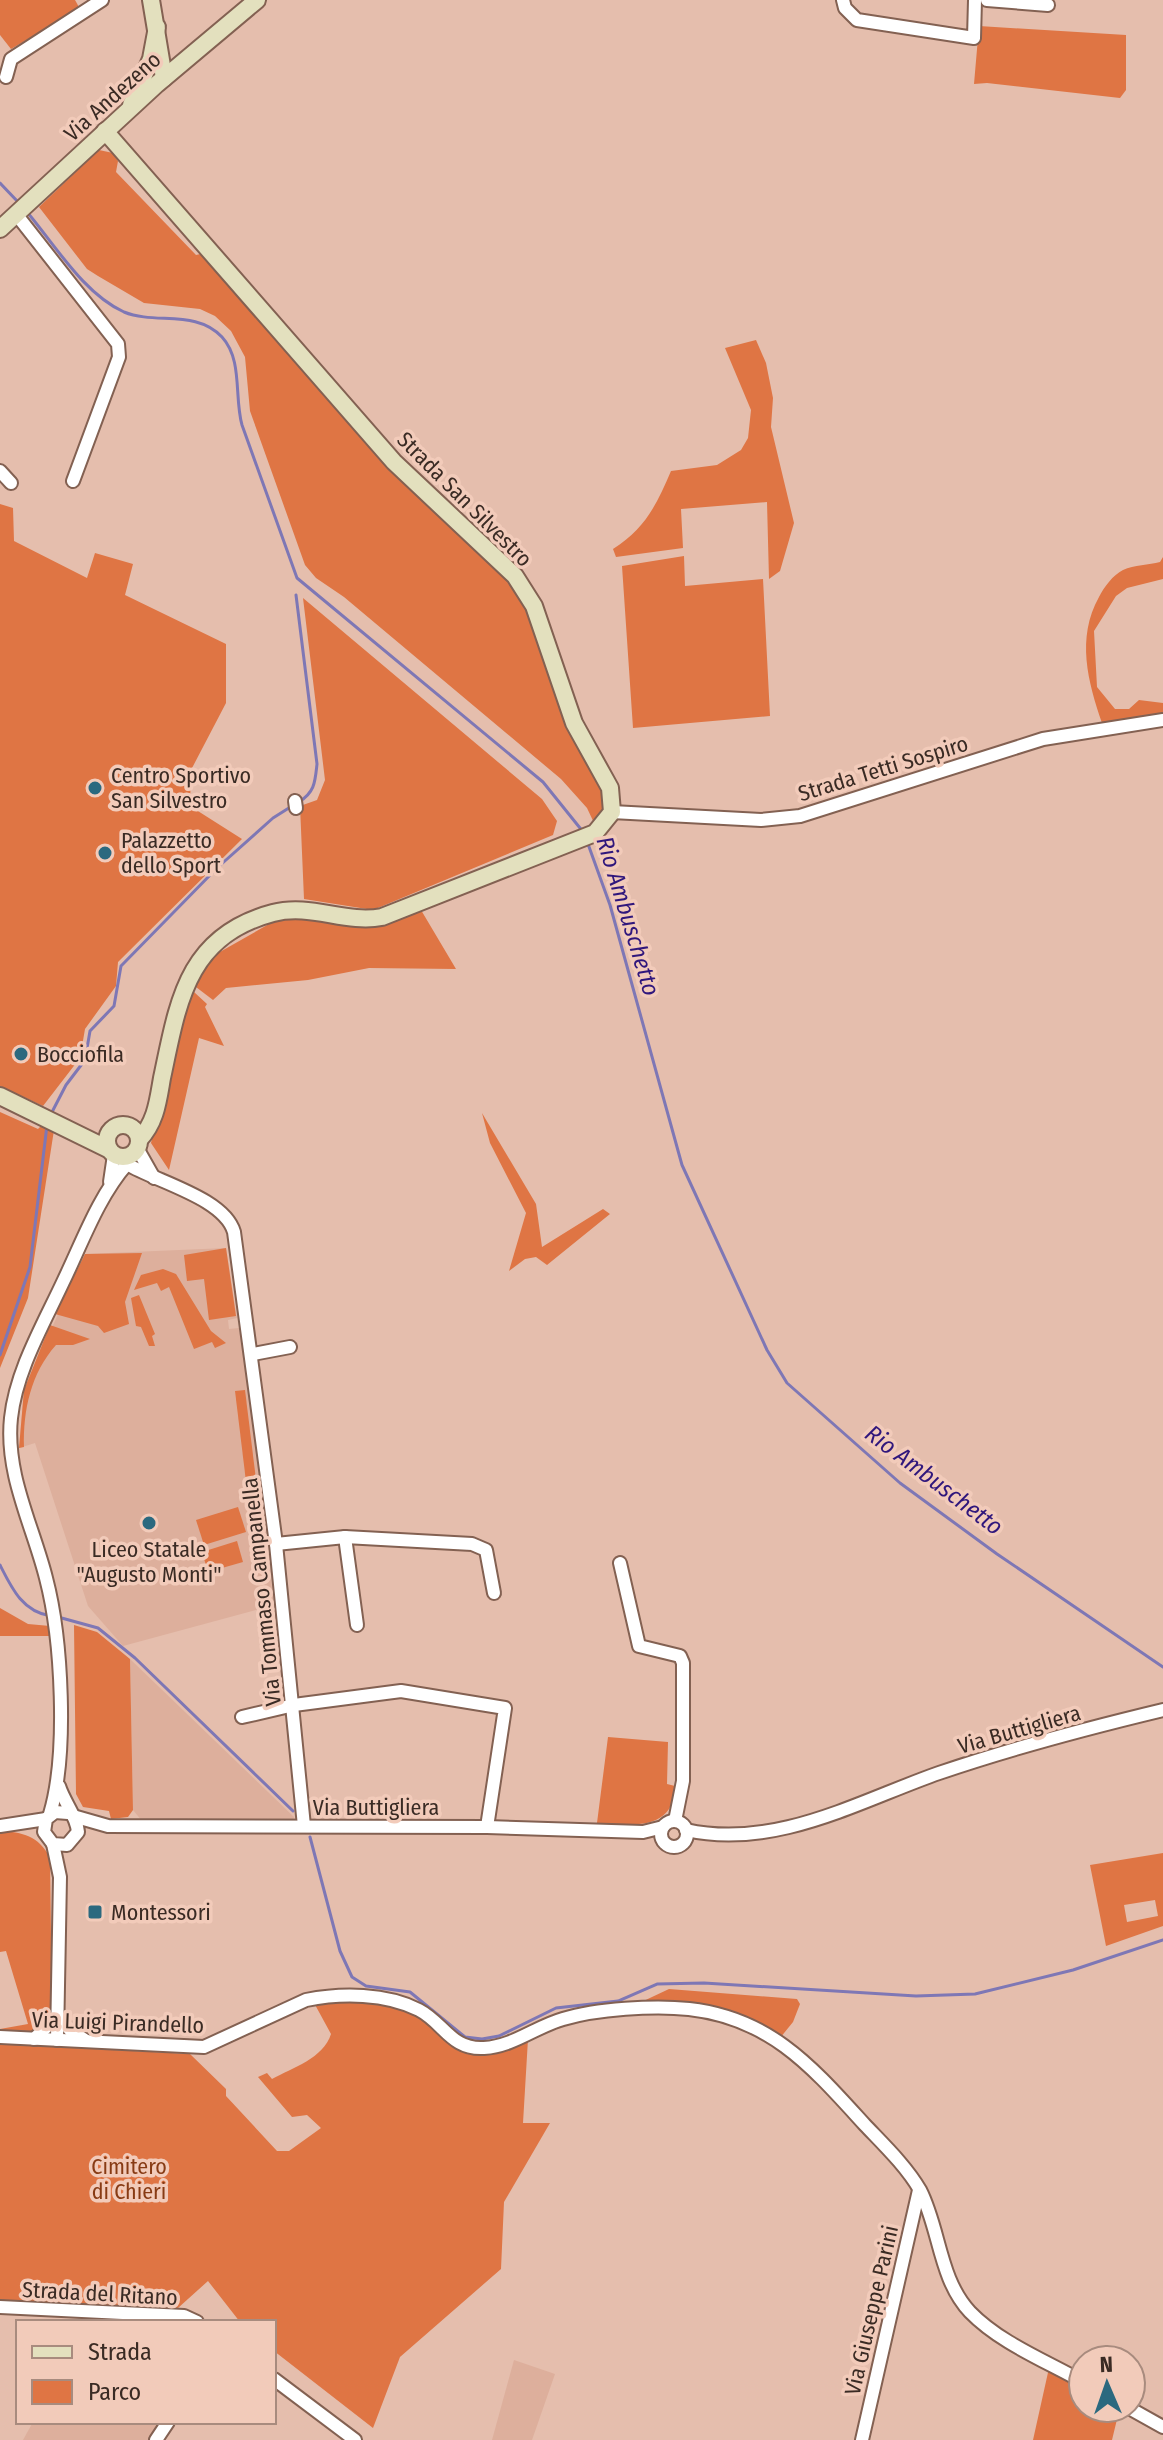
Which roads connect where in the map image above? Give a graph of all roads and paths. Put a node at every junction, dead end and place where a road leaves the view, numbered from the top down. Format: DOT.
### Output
graph roads {
  1 [pos="102,0"];
  2 [pos="151,0"];
  3 [pos="257,0"];
  4 [pos="843,0"];
  5 [pos="975,0"];
  6 [pos="987,0"];
  7 [pos="1048,5"];
  8 [pos="156,55"];
  9 [pos="190,56"];
  10 [pos="6,77"];
  11 [pos="161,81"];
  12 [pos="129,110"];
  13 [pos="105,131"];
  14 [pos="16,214"];
  15 [pos="0,229"];
  16 [pos="0,471"];
  17 [pos="73,481"];
  18 [pos="11,483"];
  19 [pos="1163,720"];
  20 [pos="612,812"];
  21 [pos="0,1096"];
  22 [pos="158,1098"];
  23 [pos="55,1121"];
  24 [pos="118,1127"];
  25 [pos="125,1152"];
  26 [pos="154,1178"];
  27 [pos="290,1347"];
  28 [pos="253,1354"];
  29 [pos="345,1537"];
  30 [pos="276,1544"];
  31 [pos="620,1563"];
  32 [pos="494,1593"];
  33 [pos="357,1625"];
  34 [pos="294,1705"];
  35 [pos="1158,1712"];
  36 [pos="242,1717"];
  37 [pos="59,1783"];
  38 [pos="71,1814"];
  39 [pos="48,1816"];
  40 [pos="7,1826"];
  41 [pos="108,1826"];
  42 [pos="304,1826"];
  43 [pos="487,1827"];
  44 [pos="667,1829"];
  45 [pos="686,1834"];
  46 [pos="49,1840"];
  47 [pos="73,1840"];
  48 [pos="60,1877"];
  49 [pos="58,2016"];
  50 [pos="0,2037"];
  51 [pos="34,2039"];
  52 [pos="57,2040"];
  53 [pos="87,2042"];
  54 [pos="919,2188"];
  55 [pos="0,2307"];
  56 [pos="193,2320"];
  57 [pos="1067,2373"];
  58 [pos="276,2381"];
  59 [pos="355,2440"];
  60 [pos="862,2440"];
  1 -- 10 [label="street"];
  2 -- 8 [label="street"];
  3 -- 9 [label="street, Via Andezeno"];
  4 -- 5 [label="street"];
  6 -- 7 [label="street"];
  8 -- 9 [label="street"];
  8 -- 11 [label="street"];
  8 -- 12 [label="street"];
  9 -- 11 [label="street, Via Andezeno"];
  11 -- 12 [label="street, Via Andezeno"];
  12 -- 13 [label="street, Via Andezeno"];
  13 -- 14 [label="street, Via Andezeno"];
  13 -- 20 [label="street, Strada San Silvestro"];
  14 -- 15 [label="street, Via Andezeno"];
  14 -- 17 [label="street"];
  16 -- 18 [label="street"];
  19 -- 20 [label="street, Strada Tetti Sospiro"];
  20 -- 22 [label="street"];
  21 -- 23 [label="street"];
  22 -- 24 [label="street"];
  22 -- 25 [label="street"];
  23 -- 24 [label="street"];
  23 -- 25 [label="street"];
  24 -- 25 [label="street"];
  24 -- 25 [label="street"];
  25 -- 26 [label="street"];
  25 -- 26 [label="street, Via Tommaso Campanella"];
  25 -- 37 [label="street"];
  26 -- 28 [label="street, Via Tommaso Campanella"];
  27 -- 28 [label="street"];
  28 -- 30 [label="street, Via Tommaso Campanella"];
  29 -- 30 [label="street"];
  29 -- 32 [label="street"];
  29 -- 33 [label="street"];
  30 -- 34 [label="street, Via Tommaso Campanella"];
  31 -- 44 [label="street"];
  34 -- 36 [label="street"];
  34 -- 42 [label="street, Via Tommaso Campanella"];
  34 -- 43 [label="street"];
  35 -- 45 [label="street, Via Buttigliera"];
  37 -- 38 [label="street"];
  37 -- 39 [label="street"];
  38 -- 39 [label="street, Via Buttigliera"];
  38 -- 41 [label="street, Via Buttigliera"];
  38 -- 47 [label="street"];
  39 -- 40 [label="street"];
  39 -- 46 [label="street"];
  40 -- 46 [label="street"];
  41 -- 42 [label="street, Via Buttigliera"];
  41 -- 47 [label="street, Via Buttigliera"];
  42 -- 43 [label="street, Via Buttigliera"];
  43 -- 44 [label="street, Via Buttigliera"];
  44 -- 45 [label="street"];
  44 -- 45 [label="street, Via Buttigliera"];
  46 -- 47 [label="street, Via Buttigliera"];
  46 -- 48 [label="street"];
  47 -- 48 [label="street"];
  48 -- 49 [label="street"];
  49 -- 51 [label="street"];
  49 -- 52 [label="street"];
  49 -- 53 [label="street"];
  50 -- 51 [label="street, Via Luigi Pirandello"];
  51 -- 52 [label="street, Via Luigi Pirandello"];
  52 -- 53 [label="street, Via Luigi Pirandello"];
  53 -- 54 [label="street, Via Luigi Pirandello"];
  54 -- 57 [label="street, Via Luigi Pirandello"];
  54 -- 60 [label="street, Via Giuseppe Parini"];
  55 -- 56 [label="street, Strada del Ritano"];
  58 -- 59 [label="street"];
}
